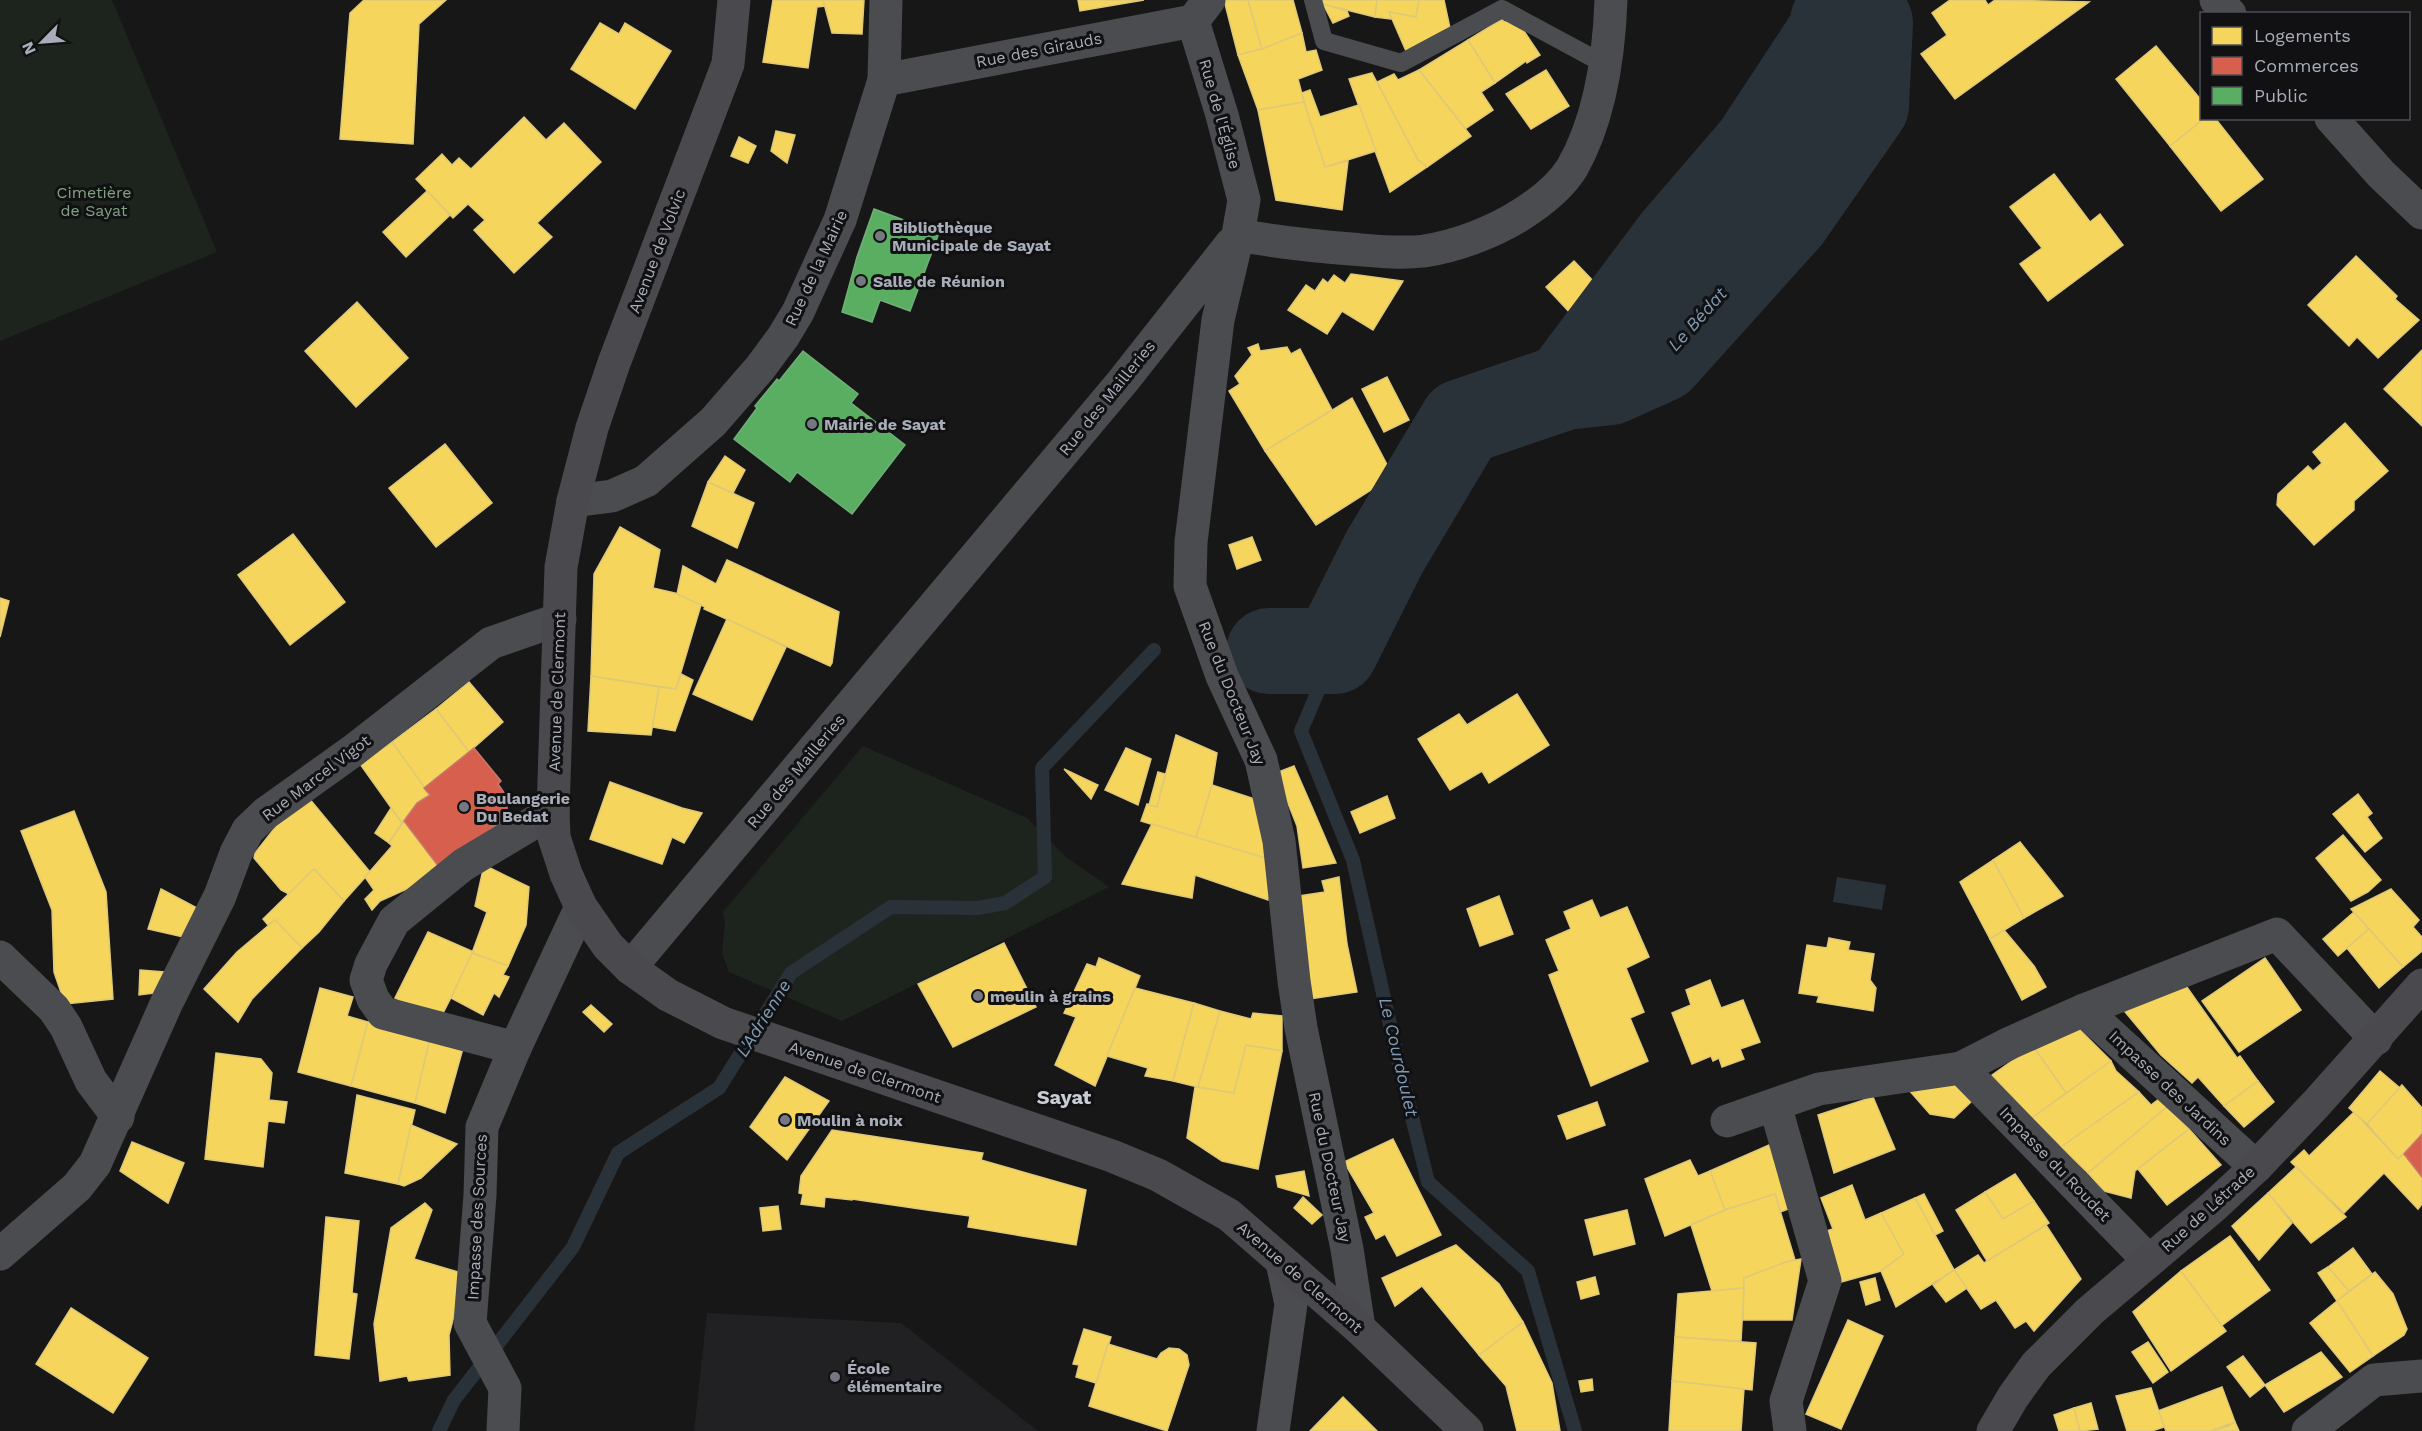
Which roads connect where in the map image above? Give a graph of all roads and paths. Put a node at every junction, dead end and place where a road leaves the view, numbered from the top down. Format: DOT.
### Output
graph roads {
  1 [pos="734,0"];
  2 [pos="886,0"];
  3 [pos="1312,0"];
  4 [pos="1611,0"];
  5 [pos="2216,0"];
  6 [pos="1201,10"];
  7 [pos="2228,12"];
  8 [pos="1604,64"];
  9 [pos="884,80"];
  10 [pos="2333,120"];
  11 [pos="2422,213"];
  12 [pos="1238,235"];
  13 [pos="573,501"];
  14 [pos="560,619"];
  15 [pos="553,811"];
  16 [pos="581,907"];
  17 [pos="0,957"];
  18 [pos="630,968"];
  19 [pos="2418,999"];
  20 [pos="2084,1010"];
  21 [pos="2376,1039"];
  22 [pos="515,1048"];
  23 [pos="1961,1068"];
  24 [pos="1775,1105"];
  25 [pos="118,1117"];
  26 [pos="1727,1121"];
  27 [pos="2256,1167"];
  28 [pos="0,1254"];
  29 [pos="2149,1261"];
  30 [pos="1282,1262"];
  31 [pos="1359,1328"];
  32 [pos="2422,1376"];
  33 [pos="503,1431"];
  34 [pos="1273,1431"];
  35 [pos="1467,1431"];
  36 [pos="1790,1431"];
  37 [pos="1993,1431"];
  38 [pos="2308,1431"];
  1 -- 13 [label="street, Avenue de Volvic"];
  2 -- 9 [label="street, Rue de la Mairie"];
  3 -- 8 [label="lane"];
  4 -- 8 [label="street"];
  5 -- 7 [label="street"];
  6 -- 9 [label="street, Rue des Girauds"];
  6 -- 12 [label="street, Rue de l'Église"];
  8 -- 12 [label="street"];
  9 -- 13 [label="street, Rue de la Mairie"];
  10 -- 11 [label="street"];
  12 -- 18 [label="street, Rue des Mailleries"];
  12 -- 31 [label="street, Rue du Docteur Jay"];
  13 -- 14 [label="street, Avenue de Clermont"];
  14 -- 15 [label="street, Avenue de Clermont"];
  14 -- 25 [label="street, Rue Marcel Vigot"];
  15 -- 16 [label="street, Avenue de Clermont"];
  15 -- 22 [label="street"];
  16 -- 18 [label="street, Avenue de Clermont"];
  16 -- 22 [label="street, Impasse des Sources"];
  17 -- 25 [label="street"];
  18 -- 30 [label="street, Avenue de Clermont"];
  19 -- 21 [label="street, Rue de Létrade"];
  20 -- 21 [label="street"];
  20 -- 23 [label="street"];
  20 -- 27 [label="street, Impasse des Jardins"];
  21 -- 27 [label="street, Rue de Létrade"];
  22 -- 33 [label="street, Impasse des Sources"];
  23 -- 24 [label="street"];
  23 -- 29 [label="street, Impasse du Roudet"];
  24 -- 26 [label="street"];
  24 -- 36 [label="street"];
  25 -- 28 [label="street, Rue Marcel Vigot"];
  27 -- 29 [label="street, Rue de Létrade"];
  29 -- 37 [label="street, Rue de Létrade"];
  30 -- 31 [label="street, Avenue de Clermont"];
  30 -- 34 [label="street"];
  31 -- 35 [label="street, Avenue de Clermont"];
  32 -- 38 [label="street"];
}
